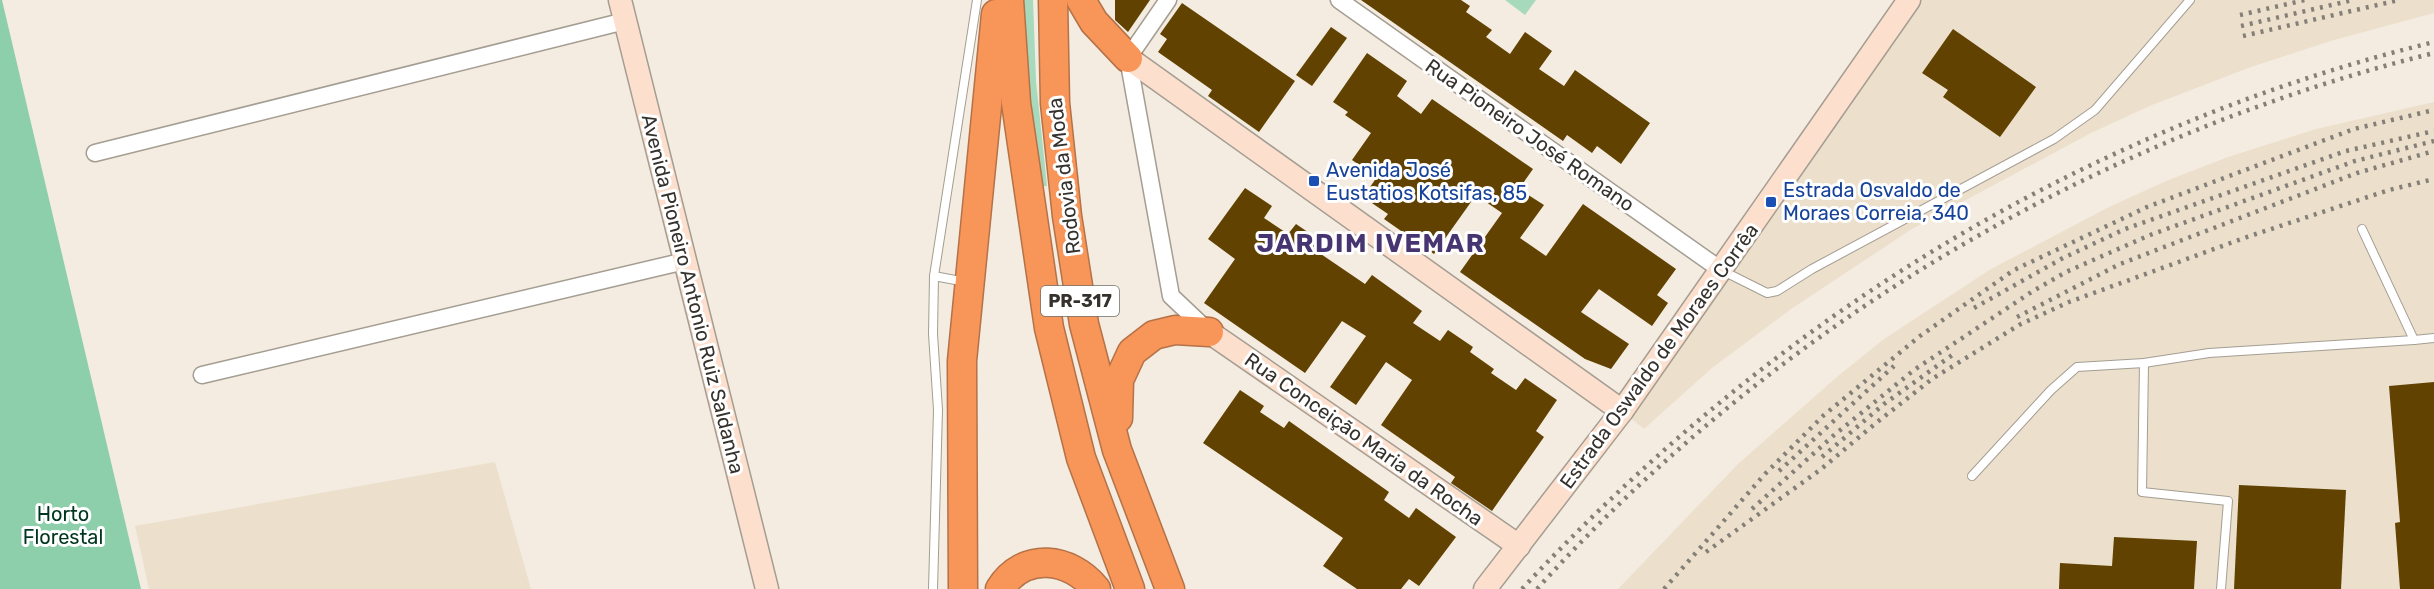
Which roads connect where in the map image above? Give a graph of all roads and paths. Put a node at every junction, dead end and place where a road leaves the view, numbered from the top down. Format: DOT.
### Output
graph roads {
  1 [pos="977,0"];
  2 [pos="998,0"];
  3 [pos="1009,0"];
  4 [pos="1053,0"];
  5 [pos="1081,0"];
  6 [pos="1168,0"];
  7 [pos="1339,0"];
  8 [pos="1909,0"];
  9 [pos="2190,0"];
  10 [pos="622,10"];
  11 [pos="1128,58"];
  12 [pos="95,153"];
  13 [pos="2362,229"];
  14 [pos="685,261"];
  15 [pos="1721,270"];
  16 [pos="934,276"];
  17 [pos="969,282"];
  18 [pos="1209,332"];
  19 [pos="2434,338"];
  20 [pos="2414,340"];
  21 [pos="2144,363"];
  22 [pos="202,375"];
  23 [pos="1622,411"];
  24 [pos="1117,450"];
  25 [pos="1972,476"];
  26 [pos="1519,546"];
  27 [pos="767,589"];
  28 [pos="933,589"];
  29 [pos="963,589"];
  30 [pos="1000,589"];
  31 [pos="1096,589"];
  32 [pos="1130,589"];
  33 [pos="1170,589"];
  34 [pos="1485,589"];
  35 [pos="2221,589"];
  1 -- 16 [label="lane"];
  2 -- 17 [label="highway"];
  3 -- 32 [label="highway, Rodovia da Moda / PR-317"];
  4 -- 24 [label="highway, Rodovia da Moda / PR-317"];
  5 -- 11 [label="highway"];
  6 -- 11 [label="street"];
  7 -- 15 [label="street, Rua Pioneiro José Romano"];
  8 -- 15 [label="street, Estrada Oswaldo de Moraes Corrêa"];
  9 -- 15 [label="lane"];
  10 -- 12 [label="street"];
  10 -- 14 [label="street, Avenida Pioneiro Antonio Ruiz Saldanha"];
  11 -- 18 [label="street"];
  11 -- 23 [label="street"];
  13 -- 20 [label="lane"];
  14 -- 22 [label="street"];
  14 -- 27 [label="street, Avenida Pioneiro Antonio Ruiz Saldanha"];
  15 -- 23 [label="street, Estrada Oswaldo de Moraes Corrêa"];
  16 -- 17 [label="lane"];
  16 -- 28 [label="lane"];
  17 -- 29 [label="highway"];
  18 -- 24 [label="highway"];
  18 -- 26 [label="street, Rua Conceição Maria da Rocha"];
  19 -- 20 [label="lane"];
  20 -- 21 [label="lane"];
  21 -- 25 [label="lane"];
  21 -- 35 [label="lane"];
  23 -- 26 [label="street, Estrada Oswaldo de Moraes Corrêa"];
  24 -- 33 [label="highway, Rodovia da Moda / PR-317"];
  26 -- 34 [label="street, Estrada Oswaldo de Moraes Corrêa"];
  30 -- 31 [label="highway"];
}
